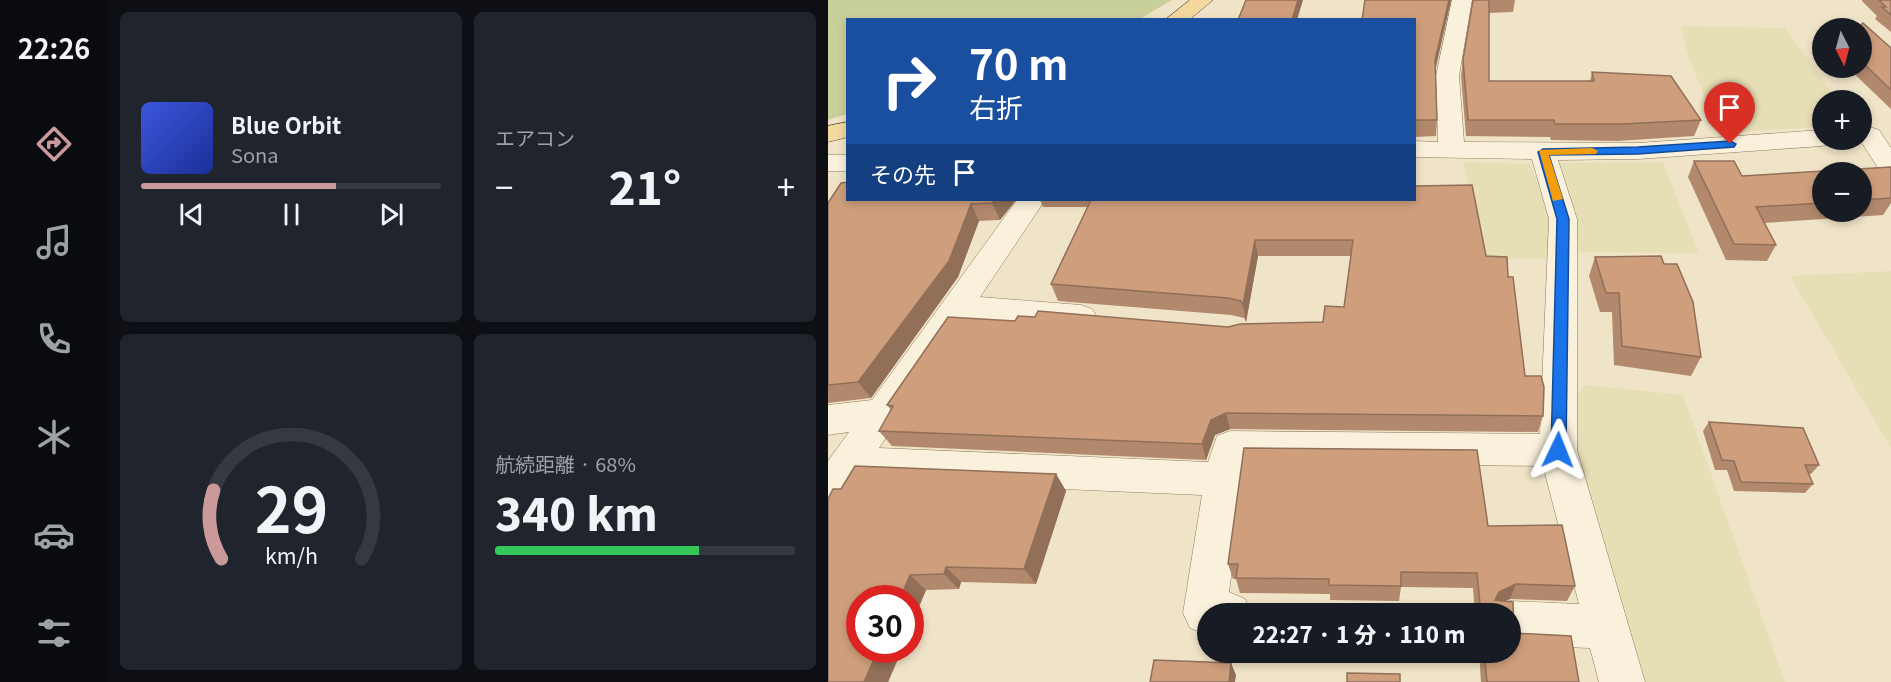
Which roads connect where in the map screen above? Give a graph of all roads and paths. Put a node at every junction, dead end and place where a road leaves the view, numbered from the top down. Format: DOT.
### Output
graph roads {
  1 [pos="1203,0"];
  2 [pos="1462,0"];
  3 [pos="1178,18"];
  4 [pos="846,130"];
  5 [pos="828,134"];
  6 [pos="1874,134"];
  7 [pos="1812,139"];
  8 [pos="1416,149"];
  9 [pos="1452,150"];
  10 [pos="1543,152"];
  11 [pos="828,162"];
  12 [pos="846,163"];
  13 [pos="1891,168"];
  14 [pos="1029,201"];
  15 [pos="954,307"];
  16 [pos="1116,320"];
  17 [pos="883,413"];
  18 [pos="828,420"];
  19 [pos="1558,450"];
  20 [pos="849,463"];
  21 [pos="1224,479"];
  22 [pos="828,492"];
  23 [pos="1206,603"];
  24 [pos="1521,623"];
  25 [pos="1607,627"];
  26 [pos="1622,682"];
  1 -- 3 [label="main road"];
  2 -- 9 [label="street"];
  4 -- 5 [label="main road"];
  6 -- 13 [label="street"];
  7 -- 10 [label="street"];
  8 -- 9 [label="street"];
  9 -- 10 [label="street"];
  10 -- 19 [label="street"];
  11 -- 12 [label="street"];
  14 -- 15 [label="street"];
  15 -- 16 [label="street"];
  15 -- 17 [label="street"];
  17 -- 18 [label="street"];
  17 -- 20 [label="street"];
  19 -- 21 [label="street"];
  19 -- 25 [label="street"];
  20 -- 21 [label="street"];
  20 -- 22 [label="street"];
  21 -- 23 [label="street"];
  24 -- 25 [label="street"];
  25 -- 26 [label="street"];
}
